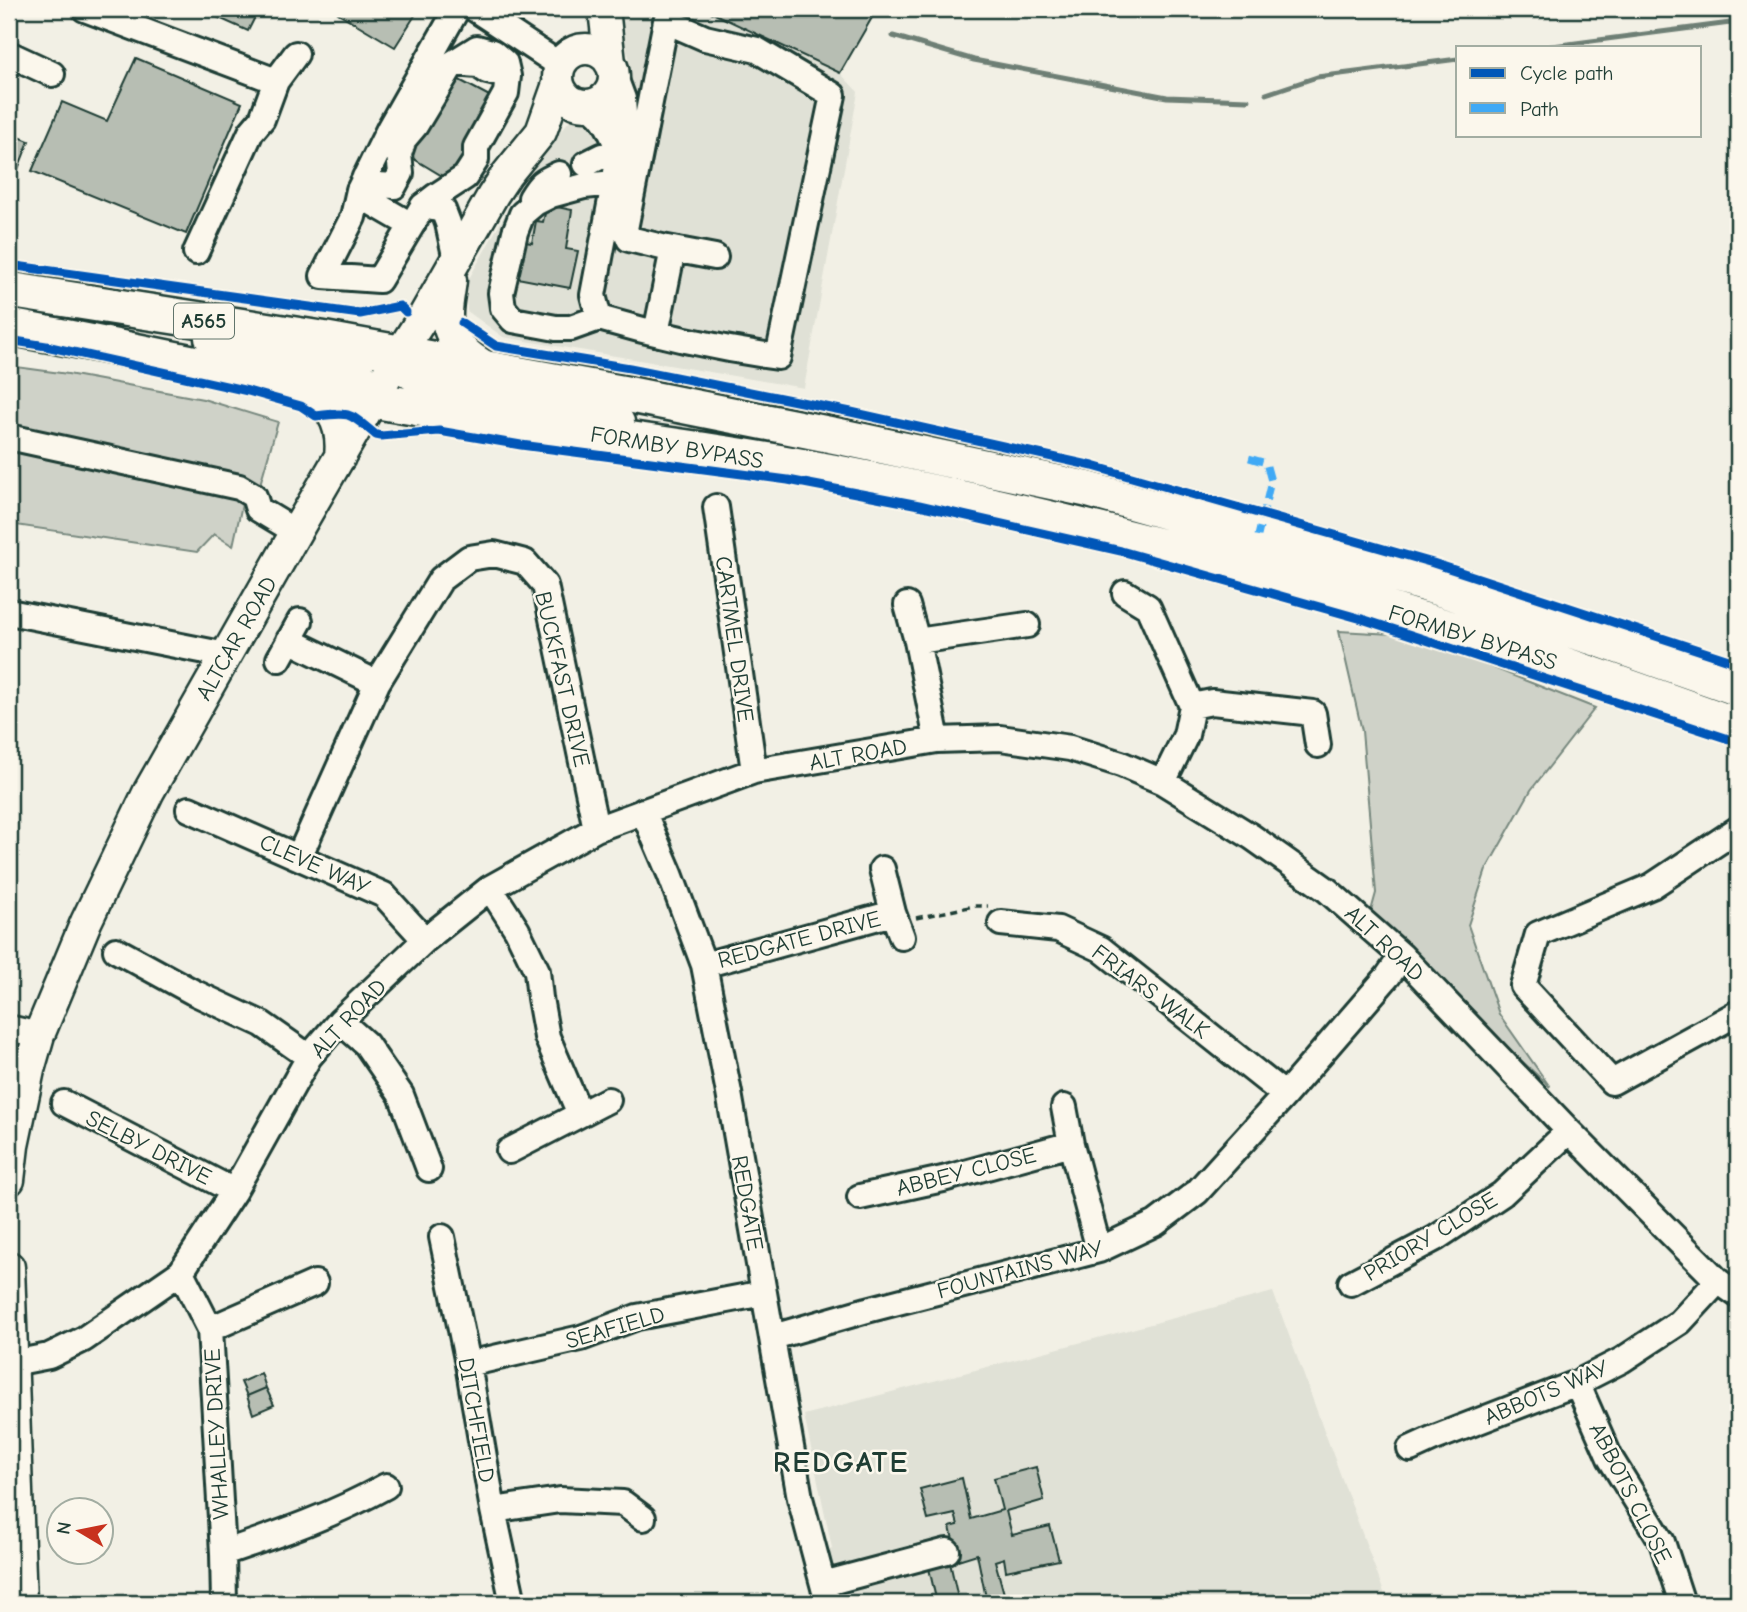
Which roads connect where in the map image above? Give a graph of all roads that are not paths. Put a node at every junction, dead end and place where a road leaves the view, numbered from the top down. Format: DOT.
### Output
graph roads {
  1 [pos="457,9"];
  2 [pos="475,9"];
  3 [pos="597,9"];
  4 [pos="604,9"];
  5 [pos="97,11"];
  6 [pos="9,54"];
  7 [pos="296,54"];
  8 [pos="564,67"];
  9 [pos="612,68"];
  10 [pos="52,74"];
  11 [pos="269,101"];
  12 [pos="586,106"];
  13 [pos="541,132"];
  14 [pos="619,153"];
  15 [pos="586,164"];
  16 [pos="559,174"];
  17 [pos="614,183"];
  18 [pos="361,196"];
  19 [pos="522,214"];
  20 [pos="417,216"];
  21 [pos="673,249"];
  22 [pos="196,252"];
  23 [pos="715,257"];
  24 [pos="455,261"];
  25 [pos="9,290"];
  26 [pos="48,297"];
  27 [pos="599,318"];
  28 [pos="9,327"];
  29 [pos="656,333"];
  30 [pos="400,353"];
  31 [pos="490,369"];
  32 [pos="289,383"];
  33 [pos="373,400"];
  34 [pos="9,437"];
  35 [pos="723,453"];
  36 [pos="340,457"];
  37 [pos="716,507"];
  38 [pos="296,532"];
  39 [pos="1125,593"];
  40 [pos="907,605"];
  41 [pos="9,612"];
  42 [pos="1027,625"];
  43 [pos="289,640"];
  44 [pos="917,641"];
  45 [pos="226,655"];
  46 [pos="377,683"];
  47 [pos="1738,688"];
  48 [pos="1192,706"];
  49 [pos="1738,726"];
  50 [pos="937,740"];
  51 [pos="1318,745"];
  52 [pos="754,771"];
  53 [pos="1163,782"];
  54 [pos="189,810"];
  55 [pos="643,811"];
  56 [pos="596,829"];
  57 [pos="1738,829"];
  58 [pos="299,857"];
  59 [pos="882,869"];
  60 [pos="490,888"];
  61 [pos="1001,923"];
  62 [pos="425,940"];
  63 [pos="116,950"];
  64 [pos="1402,956"];
  65 [pos="704,965"];
  66 [pos="1738,1013"];
  67 [pos="340,1021"];
  68 [pos="9,1028"];
  69 [pos="39,1035"];
  70 [pos="309,1057"];
  71 [pos="1285,1095"];
  72 [pos="608,1100"];
  73 [pos="64,1103"];
  74 [pos="1063,1107"];
  75 [pos="580,1114"];
  76 [pos="1569,1131"];
  77 [pos="1071,1144"];
  78 [pos="509,1151"];
  79 [pos="429,1168"];
  80 [pos="9,1181"];
  81 [pos="234,1191"];
  82 [pos="860,1197"];
  83 [pos="443,1237"];
  84 [pos="1099,1250"];
  85 [pos="9,1267"];
  86 [pos="181,1272"];
  87 [pos="1717,1281"];
  88 [pos="1351,1283"];
  89 [pos="764,1293"];
  90 [pos="306,1295"];
  91 [pos="1738,1295"];
  92 [pos="210,1329"];
  93 [pos="773,1337"];
  94 [pos="468,1364"];
  95 [pos="12,1382"];
  96 [pos="1577,1383"];
  97 [pos="1427,1448"];
  98 [pos="386,1486"];
  99 [pos="492,1510"];
  100 [pos="643,1518"];
  101 [pos="947,1551"];
  102 [pos="223,1553"];
  103 [pos="826,1593"];
  104 [pos="21,1603"];
  105 [pos="224,1603"];
  106 [pos="513,1603"];
  107 [pos="1682,1603"];
  1 -- 18 [label="street"];
  2 -- 8 [label="street"];
  3 -- 8 [label="main road, ALTCAR ROAD"];
  4 -- 9 [label="main road"];
  5 -- 11 [label="street"];
  6 -- 10 [label="street"];
  7 -- 11 [label="street"];
  8 -- 9 [label="main road"];
  8 -- 12 [label="main road"];
  8 -- 13 [label="main road, ALTCAR ROAD"];
  9 -- 12 [label="main road"];
  9 -- 14 [label="street"];
  11 -- 22 [label="street"];
  12 -- 13 [label="main road, ALTCAR ROAD"];
  12 -- 14 [label="street"];
  13 -- 24 [label="main road, ALTCAR ROAD"];
  14 -- 15 [label="street"];
  14 -- 17 [label="street"];
  16 -- 19 [label="street"];
  17 -- 19 [label="street"];
  17 -- 27 [label="street"];
  18 -- 20 [label="street"];
  18 -- 20 [label="street"];
  18 -- 20 [label="street"];
  19 -- 27 [label="street"];
  20 -- 24 [label="street"];
  21 -- 23 [label="street"];
  21 -- 29 [label="street"];
  21 -- 29 [label="street"];
  24 -- 30 [label="main road, ALTCAR ROAD"];
  24 -- 31 [label="main road"];
  25 -- 26 [label="highway, FORMBY BYPASS / A565"];
  26 -- 30 [label="highway, FORMBY BYPASS / A565"];
  26 -- 33 [label="main road"];
  27 -- 29 [label="street"];
  28 -- 32 [label="highway, FORMBY BYPASS / A565"];
  30 -- 31 [label="highway, FORMBY BYPASS / A565"];
  30 -- 33 [label="main road, ALTCAR ROAD"];
  30 -- 35 [label="main road"];
  31 -- 47 [label="highway, FORMBY BYPASS / A565"];
  32 -- 33 [label="highway, FORMBY BYPASS / A565"];
  32 -- 36 [label="main road"];
  33 -- 35 [label="highway, FORMBY BYPASS / A565"];
  33 -- 36 [label="main road, ALTCAR ROAD"];
  34 -- 38 [label="street"];
  35 -- 49 [label="highway, FORMBY BYPASS / A565"];
  36 -- 38 [label="main road, ALTCAR ROAD"];
  37 -- 52 [label="street, CARTMEL DRIVE"];
  38 -- 45 [label="main road, ALTCAR ROAD"];
  39 -- 48 [label="street"];
  40 -- 44 [label="street"];
  41 -- 45 [label="street"];
  42 -- 44 [label="street"];
  43 -- 46 [label="street"];
  44 -- 50 [label="street"];
  45 -- 69 [label="main road, ALTCAR ROAD"];
  46 -- 56 [label="street, BUCKFAST DRIVE"];
  46 -- 58 [label="street, BUCKFAST DRIVE"];
  48 -- 51 [label="street"];
  48 -- 53 [label="street"];
  50 -- 52 [label="street, ALT ROAD"];
  50 -- 53 [label="street, ALT ROAD"];
  52 -- 55 [label="street, ALT ROAD"];
  53 -- 64 [label="street, ALT ROAD"];
  54 -- 58 [label="street, CLEVE WAY"];
  55 -- 56 [label="street, ALT ROAD"];
  55 -- 65 [label="street, REDGATE"];
  56 -- 60 [label="street, ALT ROAD"];
  57 -- 66 [label="street"];
  58 -- 62 [label="street, CLEVE WAY"];
  59 -- 65 [label="street, REDGATE DRIVE"];
  60 -- 62 [label="street, ALT ROAD"];
  60 -- 75 [label="street"];
  61 -- 71 [label="street, FRIARS WALK"];
  62 -- 67 [label="street, ALT ROAD"];
  63 -- 70 [label="street"];
  64 -- 71 [label="street, FOUNTAINS WAY"];
  64 -- 76 [label="street, ALT ROAD"];
  65 -- 89 [label="street, REDGATE"];
  67 -- 70 [label="street, ALT ROAD"];
  67 -- 79 [label="street"];
  68 -- 69 [label="street"];
  69 -- 80 [label="main road, ALTCAR ROAD"];
  70 -- 81 [label="street, ALT ROAD"];
  71 -- 84 [label="street, FOUNTAINS WAY"];
  72 -- 75 [label="street"];
  73 -- 81 [label="street, SELBY DRIVE"];
  74 -- 77 [label="street"];
  75 -- 78 [label="street"];
  76 -- 87 [label="street, ALT ROAD"];
  76 -- 88 [label="street, PRIORY CLOSE"];
  77 -- 82 [label="street, ABBEY CLOSE"];
  77 -- 84 [label="street"];
  81 -- 86 [label="street, ALT ROAD"];
  83 -- 94 [label="street, DITCHFIELD"];
  84 -- 93 [label="street, FOUNTAINS WAY"];
  85 -- 95 [label="main road"];
  86 -- 92 [label="street, WHALLEY DRIVE"];
  86 -- 95 [label="street, ALT ROAD"];
  87 -- 91 [label="street, ALT ROAD"];
  87 -- 96 [label="street, ABBOTS WAY"];
  89 -- 93 [label="street, REDGATE"];
  89 -- 94 [label="street, SEAFIELD"];
  90 -- 92 [label="street"];
  92 -- 102 [label="street, WHALLEY DRIVE"];
  93 -- 103 [label="street, REDGATE"];
  94 -- 99 [label="street, DITCHFIELD"];
  95 -- 104 [label="main road"];
  96 -- 97 [label="street, ABBOTS WAY"];
  96 -- 107 [label="street, ABBOTS CLOSE"];
  98 -- 102 [label="street"];
  99 -- 100 [label="street"];
  99 -- 106 [label="street, DITCHFIELD"];
  101 -- 103 [label="street"];
  102 -- 105 [label="street, WHALLEY DRIVE"];
}
